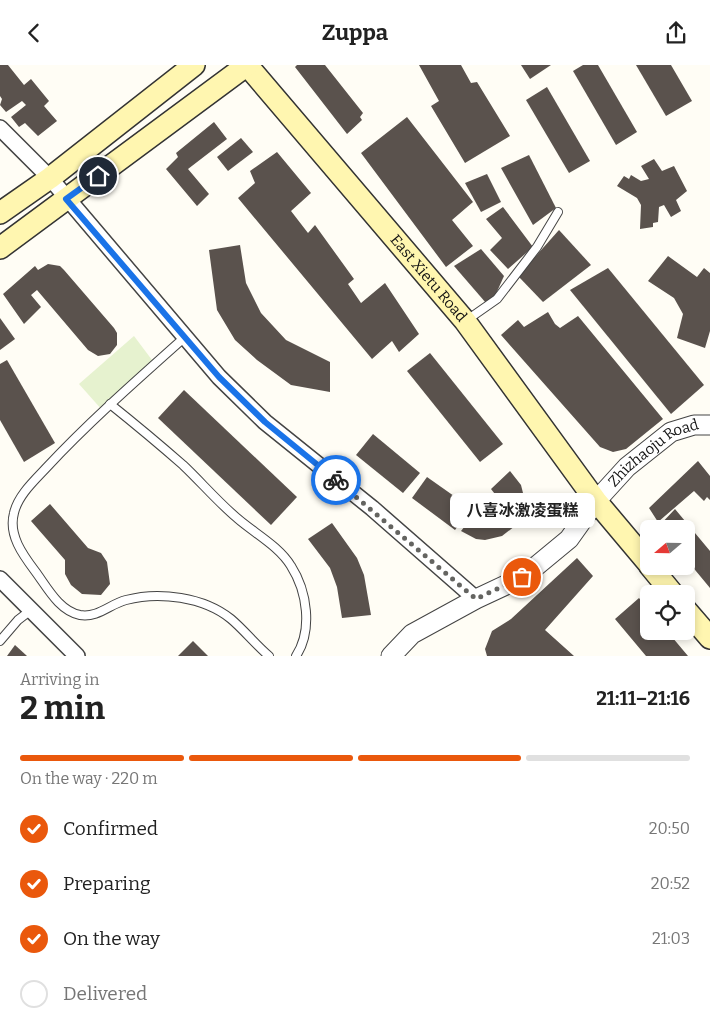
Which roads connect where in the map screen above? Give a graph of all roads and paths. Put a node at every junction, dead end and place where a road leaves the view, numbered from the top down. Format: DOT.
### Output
graph roads {
  1 [pos="194,65"];
  2 [pos="247,65"];
  3 [pos="0,128"];
  4 [pos="50,178"];
  5 [pos="66,199"];
  6 [pos="558,212"];
  7 [pos="0,213"];
  8 [pos="0,248"];
  9 [pos="465,321"];
  10 [pos="185,337"];
  11 [pos="110,404"];
  12 [pos="709,423"];
  13 [pos="596,501"];
  14 [pos="640,553"];
  15 [pos="658,575"];
  16 [pos="0,579"];
  17 [pos="666,585"];
  18 [pos="476,599"];
  19 [pos="31,610"];
  20 [pos="695,620"];
  21 [pos="709,635"];
  22 [pos="0,641"];
  23 [pos="77,656"];
  24 [pos="269,656"];
  25 [pos="296,656"];
  26 [pos="391,656"];
  1 -- 4 [label="main road"];
  2 -- 5 [label="main road"];
  2 -- 9 [label="main road, East Xietu Road"];
  3 -- 4 [label="street"];
  4 -- 5 [label="street"];
  4 -- 7 [label="main road"];
  5 -- 8 [label="main road"];
  5 -- 10 [label="street"];
  6 -- 9 [label="lane"];
  9 -- 13 [label="main road, East Xietu Road"];
  10 -- 11 [label="lane"];
  10 -- 18 [label="street"];
  11 -- 24 [label="lane"];
  11 -- 25 [label="lane"];
  12 -- 13 [label="street, Zhizhaoju Road"];
  13 -- 14 [label="main road, East Xietu Road"];
  13 -- 18 [label="street, Zhizhaoju Road"];
  15 -- 17 [label="main road, East Xietu Road"];
  16 -- 19 [label="street"];
  18 -- 26 [label="street, Zhizhaoju Road"];
  19 -- 22 [label="lane"];
  19 -- 23 [label="street"];
  20 -- 21 [label="main road"];
}
